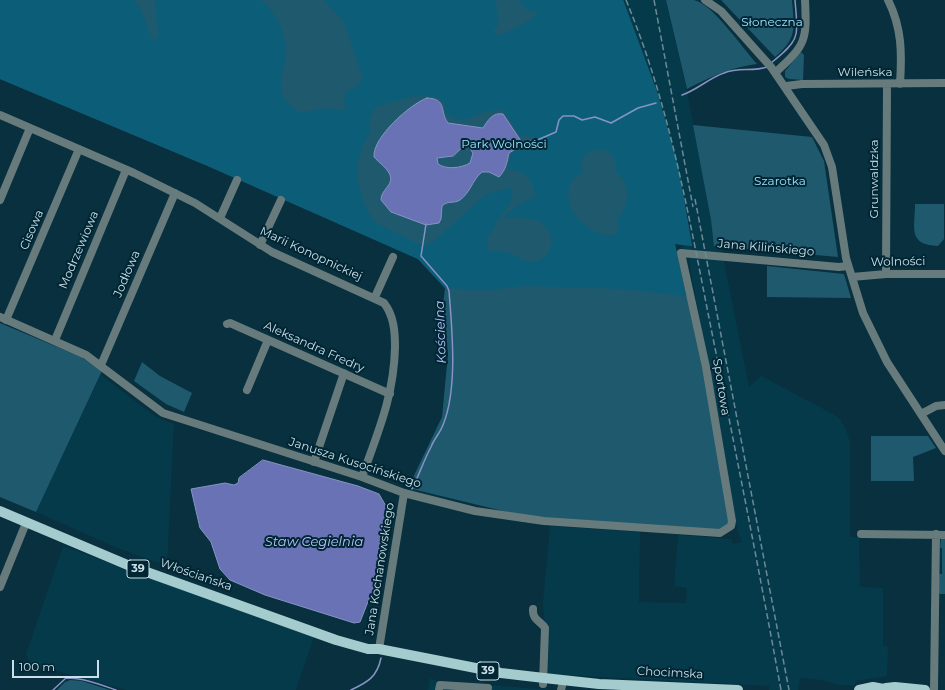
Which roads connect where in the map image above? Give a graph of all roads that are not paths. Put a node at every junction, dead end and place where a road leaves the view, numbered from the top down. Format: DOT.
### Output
graph roads {
  1 [pos="705,0"];
  2 [pos="805,0"];
  3 [pos="888,0"];
  4 [pos="771,67"];
  5 [pos="945,83"];
  6 [pos="887,84"];
  7 [pos="900,84"];
  8 [pos="786,86"];
  9 [pos="0,115"];
  10 [pos="30,128"];
  11 [pos="79,149"];
  12 [pos="126,170"];
  13 [pos="237,180"];
  14 [pos="175,193"];
  15 [pos="0,200"];
  16 [pos="281,200"];
  17 [pos="220,218"];
  18 [pos="260,245"];
  19 [pos="681,253"];
  20 [pos="393,257"];
  21 [pos="848,266"];
  22 [pos="886,274"];
  23 [pos="945,274"];
  24 [pos="852,277"];
  25 [pos="375,298"];
  26 [pos="3,318"];
  27 [pos="227,324"];
  28 [pos="55,340"];
  29 [pos="268,340"];
  30 [pos="101,365"];
  31 [pos="344,374"];
  32 [pos="247,390"];
  33 [pos="390,394"];
  34 [pos="945,405"];
  35 [pos="921,414"];
  36 [pos="945,451"];
  37 [pos="314,462"];
  38 [pos="362,477"];
  39 [pos="404,494"];
  40 [pos="0,511"];
  41 [pos="26,523"];
  42 [pos="731,526"];
  43 [pos="861,534"];
  44 [pos="936,534"];
  45 [pos="945,535"];
  46 [pos="2,572"];
  47 [pos="0,587"];
  48 [pos="533,609"];
  49 [pos="379,649"];
  50 [pos="432,661"];
  51 [pos="543,681"];
  52 [pos="600,684"];
  53 [pos="622,687"];
  54 [pos="488,688"];
  55 [pos="562,688"];
  56 [pos="887,689"];
  57 [pos="439,690"];
  58 [pos="738,690"];
  59 [pos="859,690"];
  60 [pos="925,690"];
  61 [pos="934,690"];
  1 -- 4 [label="street"];
  2 -- 4 [label="street"];
  3 -- 7 [label="street"];
  4 -- 8 [label="street"];
  5 -- 7 [label="street, Wileńska"];
  6 -- 7 [label="street, Wileńska"];
  6 -- 8 [label="street, Wileńska"];
  6 -- 22 [label="street, Grunwaldzka"];
  8 -- 21 [label="street"];
  9 -- 10 [label="street, Marii Konopnickiej"];
  10 -- 11 [label="street, Marii Konopnickiej"];
  10 -- 15 [label="street"];
  11 -- 12 [label="street, Marii Konopnickiej"];
  11 -- 26 [label="street, Cisowa"];
  12 -- 14 [label="street, Marii Konopnickiej"];
  12 -- 28 [label="street, Modrzewiowa"];
  13 -- 17 [label="street"];
  14 -- 17 [label="street, Marii Konopnickiej"];
  14 -- 30 [label="street, Jodłowa"];
  16 -- 18 [label="street"];
  17 -- 18 [label="street, Marii Konopnickiej"];
  18 -- 25 [label="street, Marii Konopnickiej"];
  19 -- 21 [label="street, Jana Kilińskiego"];
  19 -- 42 [label="street, Sportowa"];
  20 -- 25 [label="street"];
  21 -- 24 [label="street"];
  22 -- 23 [label="street, Wolności"];
  22 -- 24 [label="street, Wolności"];
  24 -- 35 [label="street"];
  25 -- 33 [label="street, Marii Konopnickiej"];
  26 -- 28 [label="street, Janusza Kusocińskiego"];
  27 -- 29 [label="street, Aleksandra Fredry"];
  28 -- 30 [label="street, Janusza Kusocińskiego"];
  29 -- 31 [label="street, Aleksandra Fredry"];
  29 -- 32 [label="street"];
  30 -- 37 [label="street, Janusza Kusocińskiego"];
  31 -- 33 [label="street, Aleksandra Fredry"];
  31 -- 37 [label="street"];
  33 -- 38 [label="street, Marii Konopnickiej"];
  34 -- 35 [label="street"];
  35 -- 36 [label="street"];
  37 -- 38 [label="street, Janusza Kusocińskiego"];
  38 -- 39 [label="street, Janusza Kusocińskiego"];
  39 -- 42 [label="street, Janusza Kusocińskiego"];
  39 -- 49 [label="street, Jana Kochanowskiego"];
  40 -- 41 [label="main road, Włościańska / 39"];
  41 -- 46 [label="street"];
  41 -- 49 [label="main road, Włościańska / 39"];
  43 -- 44 [label="street"];
  44 -- 45 [label="street"];
  44 -- 61 [label="street"];
  46 -- 47 [label="street"];
  48 -- 51 [label="street"];
  49 -- 50 [label="main road, Włościańska / 39"];
  50 -- 51 [label="main road, Chocimska / 39"];
  51 -- 52 [label="main road, Chocimska / 39"];
  51 -- 55 [label="main road, Chocimska / 39"];
  52 -- 53 [label="main road, Chocimska / 39"];
  52 -- 55 [label="main road, Chocimska / 39"];
  53 -- 58 [label="main road, Chocimska / 39"];
  54 -- 57 [label="street"];
  56 -- 59 [label="main road"];
  56 -- 60 [label="main road"];
}
